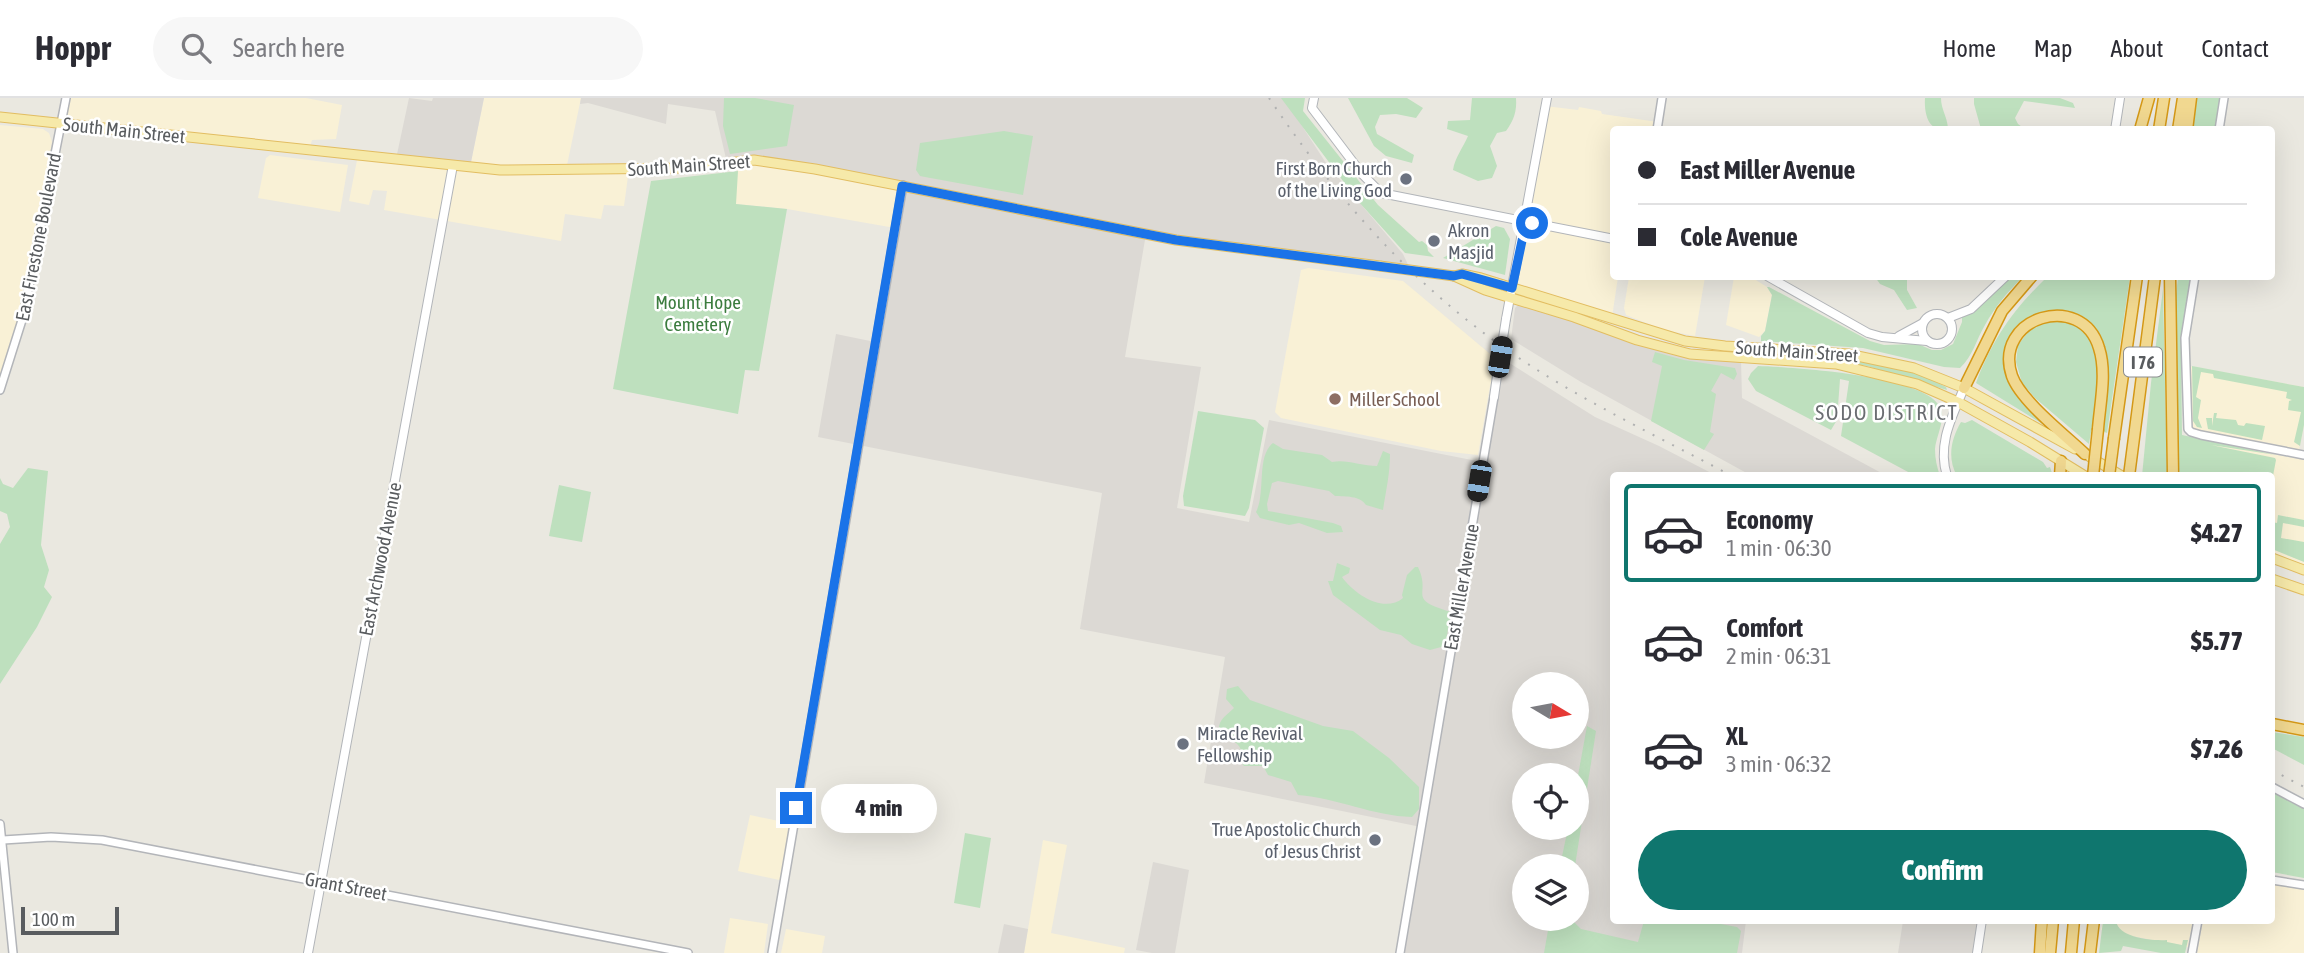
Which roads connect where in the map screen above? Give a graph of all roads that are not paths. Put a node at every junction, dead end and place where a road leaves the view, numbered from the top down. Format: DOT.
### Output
graph roads {
  1 [pos="66,98"];
  2 [pos="1314,98"];
  3 [pos="1547,98"];
  4 [pos="1662,98"];
  5 [pos="2120,98"];
  6 [pos="2149,98"];
  7 [pos="2164,98"];
  8 [pos="2183,98"];
  9 [pos="2191,98"];
  10 [pos="2224,98"];
  11 [pos="0,117"];
  12 [pos="60,124"];
  13 [pos="1658,126"];
  14 [pos="2116,126"];
  15 [pos="2141,126"];
  16 [pos="2160,126"];
  17 [pos="2179,126"];
  18 [pos="2188,126"];
  19 [pos="2220,126"];
  20 [pos="453,165"];
  21 [pos="902,186"];
  22 [pos="1526,222"];
  23 [pos="1610,238"];
  24 [pos="1774,280"];
  25 [pos="2002,280"];
  26 [pos="2029,280"];
  27 [pos="2136,280"];
  28 [pos="2154,280"];
  29 [pos="2170,280"];
  30 [pos="2194,280"];
  31 [pos="1511,293"];
  32 [pos="1948,318"];
  33 [pos="1923,323"];
  34 [pos="1896,337"];
  35 [pos="1927,341"];
  36 [pos="1964,388"];
  37 [pos="0,390"];
  38 [pos="1494,397"];
  39 [pos="1958,402"];
  40 [pos="2085,454"];
  41 [pos="2304,455"];
  42 [pos="2060,461"];
  43 [pos="1946,472"];
  44 [pos="2060,472"];
  45 [pos="2078,472"];
  46 [pos="2093,472"];
  47 [pos="2110,472"];
  48 [pos="2115,472"];
  49 [pos="2130,472"];
  50 [pos="2173,472"];
  51 [pos="2275,559"];
  52 [pos="2304,570"];
  53 [pos="2275,580"];
  54 [pos="2304,590"];
  55 [pos="2275,725"];
  56 [pos="2304,730"];
  57 [pos="2275,789"];
  58 [pos="2304,804"];
  59 [pos="0,824"];
  60 [pos="3,840"];
  61 [pos="321,881"];
  62 [pos="2275,881"];
  63 [pos="2304,886"];
  64 [pos="1981,924"];
  65 [pos="2048,924"];
  66 [pos="2049,924"];
  67 [pos="2074,924"];
  68 [pos="2094,924"];
  69 [pos="2197,924"];
  70 [pos="13,953"];
  71 [pos="308,953"];
  72 [pos="688,953"];
  73 [pos="772,953"];
  74 [pos="1400,953"];
  75 [pos="1977,953"];
  76 [pos="2040,953"];
  77 [pos="2050,953"];
  78 [pos="2071,953"];
  79 [pos="2090,953"];
  80 [pos="2192,953"];
  1 -- 12 [label="street, East Firestone Boulevard"];
  2 -- 22 [label="main road"];
  3 -- 22 [label="main road, East Miller Avenue"];
  4 -- 13 [label="street"];
  5 -- 14 [label="main road"];
  6 -- 15 [label="highway"];
  7 -- 16 [label="highway"];
  8 -- 17 [label="highway"];
  9 -- 18 [label="highway"];
  10 -- 19 [label="street"];
  11 -- 12 [label="main road, South Main Street"];
  12 -- 20 [label="main road, South Main Street"];
  12 -- 37 [label="street, East Firestone Boulevard"];
  20 -- 21 [label="main road, South Main Street"];
  20 -- 61 [label="main road, East Archwood Avenue"];
  21 -- 31 [label="main road, South Main Street, bridge"];
  21 -- 73 [label="street"];
  22 -- 23 [label="main road"];
  22 -- 31 [label="main road, East Miller Avenue"];
  24 -- 34 [label="main road"];
  25 -- 32 [label="main road"];
  26 -- 36 [label="highway"];
  27 -- 47 [label="highway, I 76, bridge"];
  28 -- 49 [label="highway, I 76"];
  29 -- 50 [label="highway"];
  30 -- 41 [label="street"];
  31 -- 36 [label="main road, South Main Street"];
  31 -- 38 [label="main road, East Miller Avenue, bridge"];
  31 -- 39 [label="main road, South Main Street"];
  32 -- 33 [label="main road"];
  32 -- 35 [label="main road"];
  33 -- 34 [label="main road"];
  33 -- 35 [label="main road"];
  34 -- 35 [label="main road"];
  36 -- 39 [label="main road"];
  36 -- 40 [label="main road, South Main Street"];
  38 -- 74 [label="street, East Miller Avenue"];
  39 -- 42 [label="main road, South Main Street"];
  39 -- 43 [label="main road"];
  40 -- 46 [label="highway, bridge"];
  40 -- 48 [label="main road, South Main Street"];
  42 -- 44 [label="highway"];
  42 -- 45 [label="main road, South Main Street"];
  51 -- 52 [label="main road"];
  53 -- 54 [label="main road"];
  55 -- 56 [label="highway"];
  57 -- 58 [label="street"];
  59 -- 60 [label="street"];
  60 -- 61 [label="street, Grant Street"];
  60 -- 70 [label="street"];
  61 -- 71 [label="main road, East Archwood Avenue"];
  61 -- 72 [label="street, Grant Street"];
  62 -- 63 [label="street"];
  64 -- 75 [label="main road"];
  65 -- 76 [label="highway"];
  66 -- 77 [label="highway"];
  67 -- 78 [label="highway"];
  68 -- 79 [label="highway"];
  69 -- 80 [label="street"];
}
